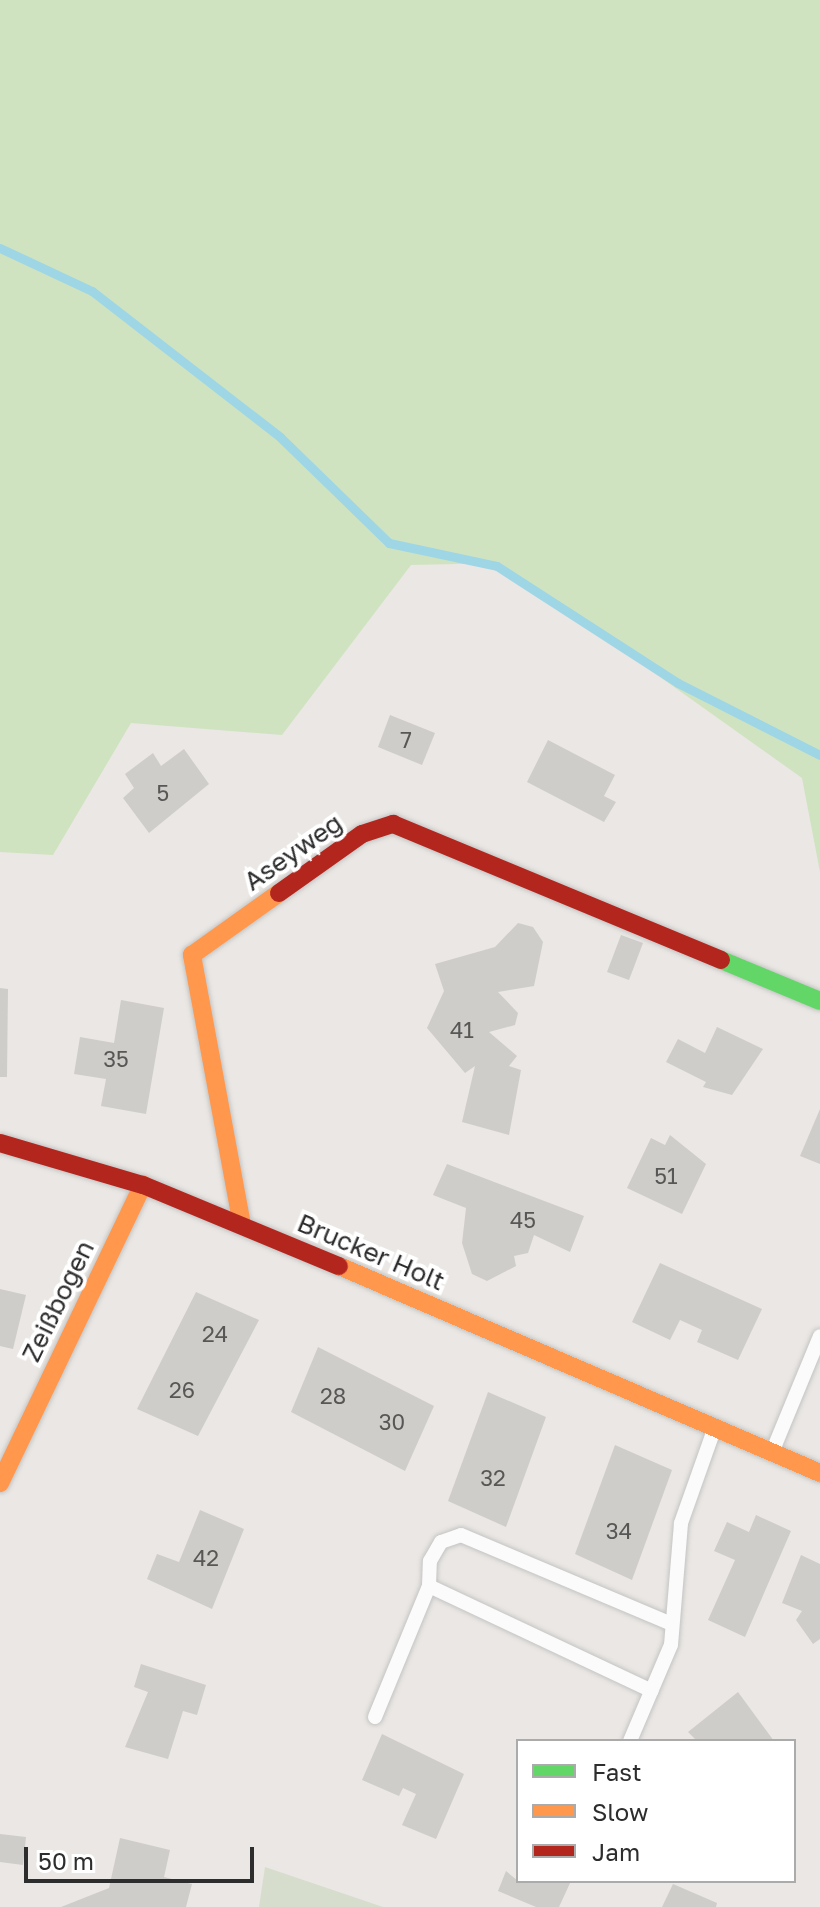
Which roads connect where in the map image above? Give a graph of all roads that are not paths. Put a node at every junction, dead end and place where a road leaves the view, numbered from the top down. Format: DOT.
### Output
graph roads {
  1 [pos="820,1001"];
  2 [pos="0,1143"];
  3 [pos="143,1185"];
  4 [pos="242,1225"];
  5 [pos="820,1336"];
  6 [pos="715,1427"];
  7 [pos="772,1452"];
  8 [pos="820,1473"];
  9 [pos="0,1483"];
  10 [pos="429,1586"];
  11 [pos="672,1624"];
  12 [pos="652,1691"];
  13 [pos="375,1717"];
  14 [pos="631,1739"];
  1 -- 4 [label="street, Aseyweg"];
  2 -- 3 [label="street, Brucker Holt"];
  3 -- 4 [label="street, Brucker Holt"];
  3 -- 9 [label="street, Zeißbogen"];
  4 -- 6 [label="street, Brucker Holt"];
  5 -- 7 [label="lane"];
  6 -- 7 [label="street, Brucker Holt"];
  6 -- 11 [label="lane"];
  7 -- 8 [label="street, Brucker Holt"];
  10 -- 11 [label="lane"];
  10 -- 12 [label="lane"];
  10 -- 13 [label="lane"];
  11 -- 12 [label="lane"];
  12 -- 14 [label="lane"];
}
